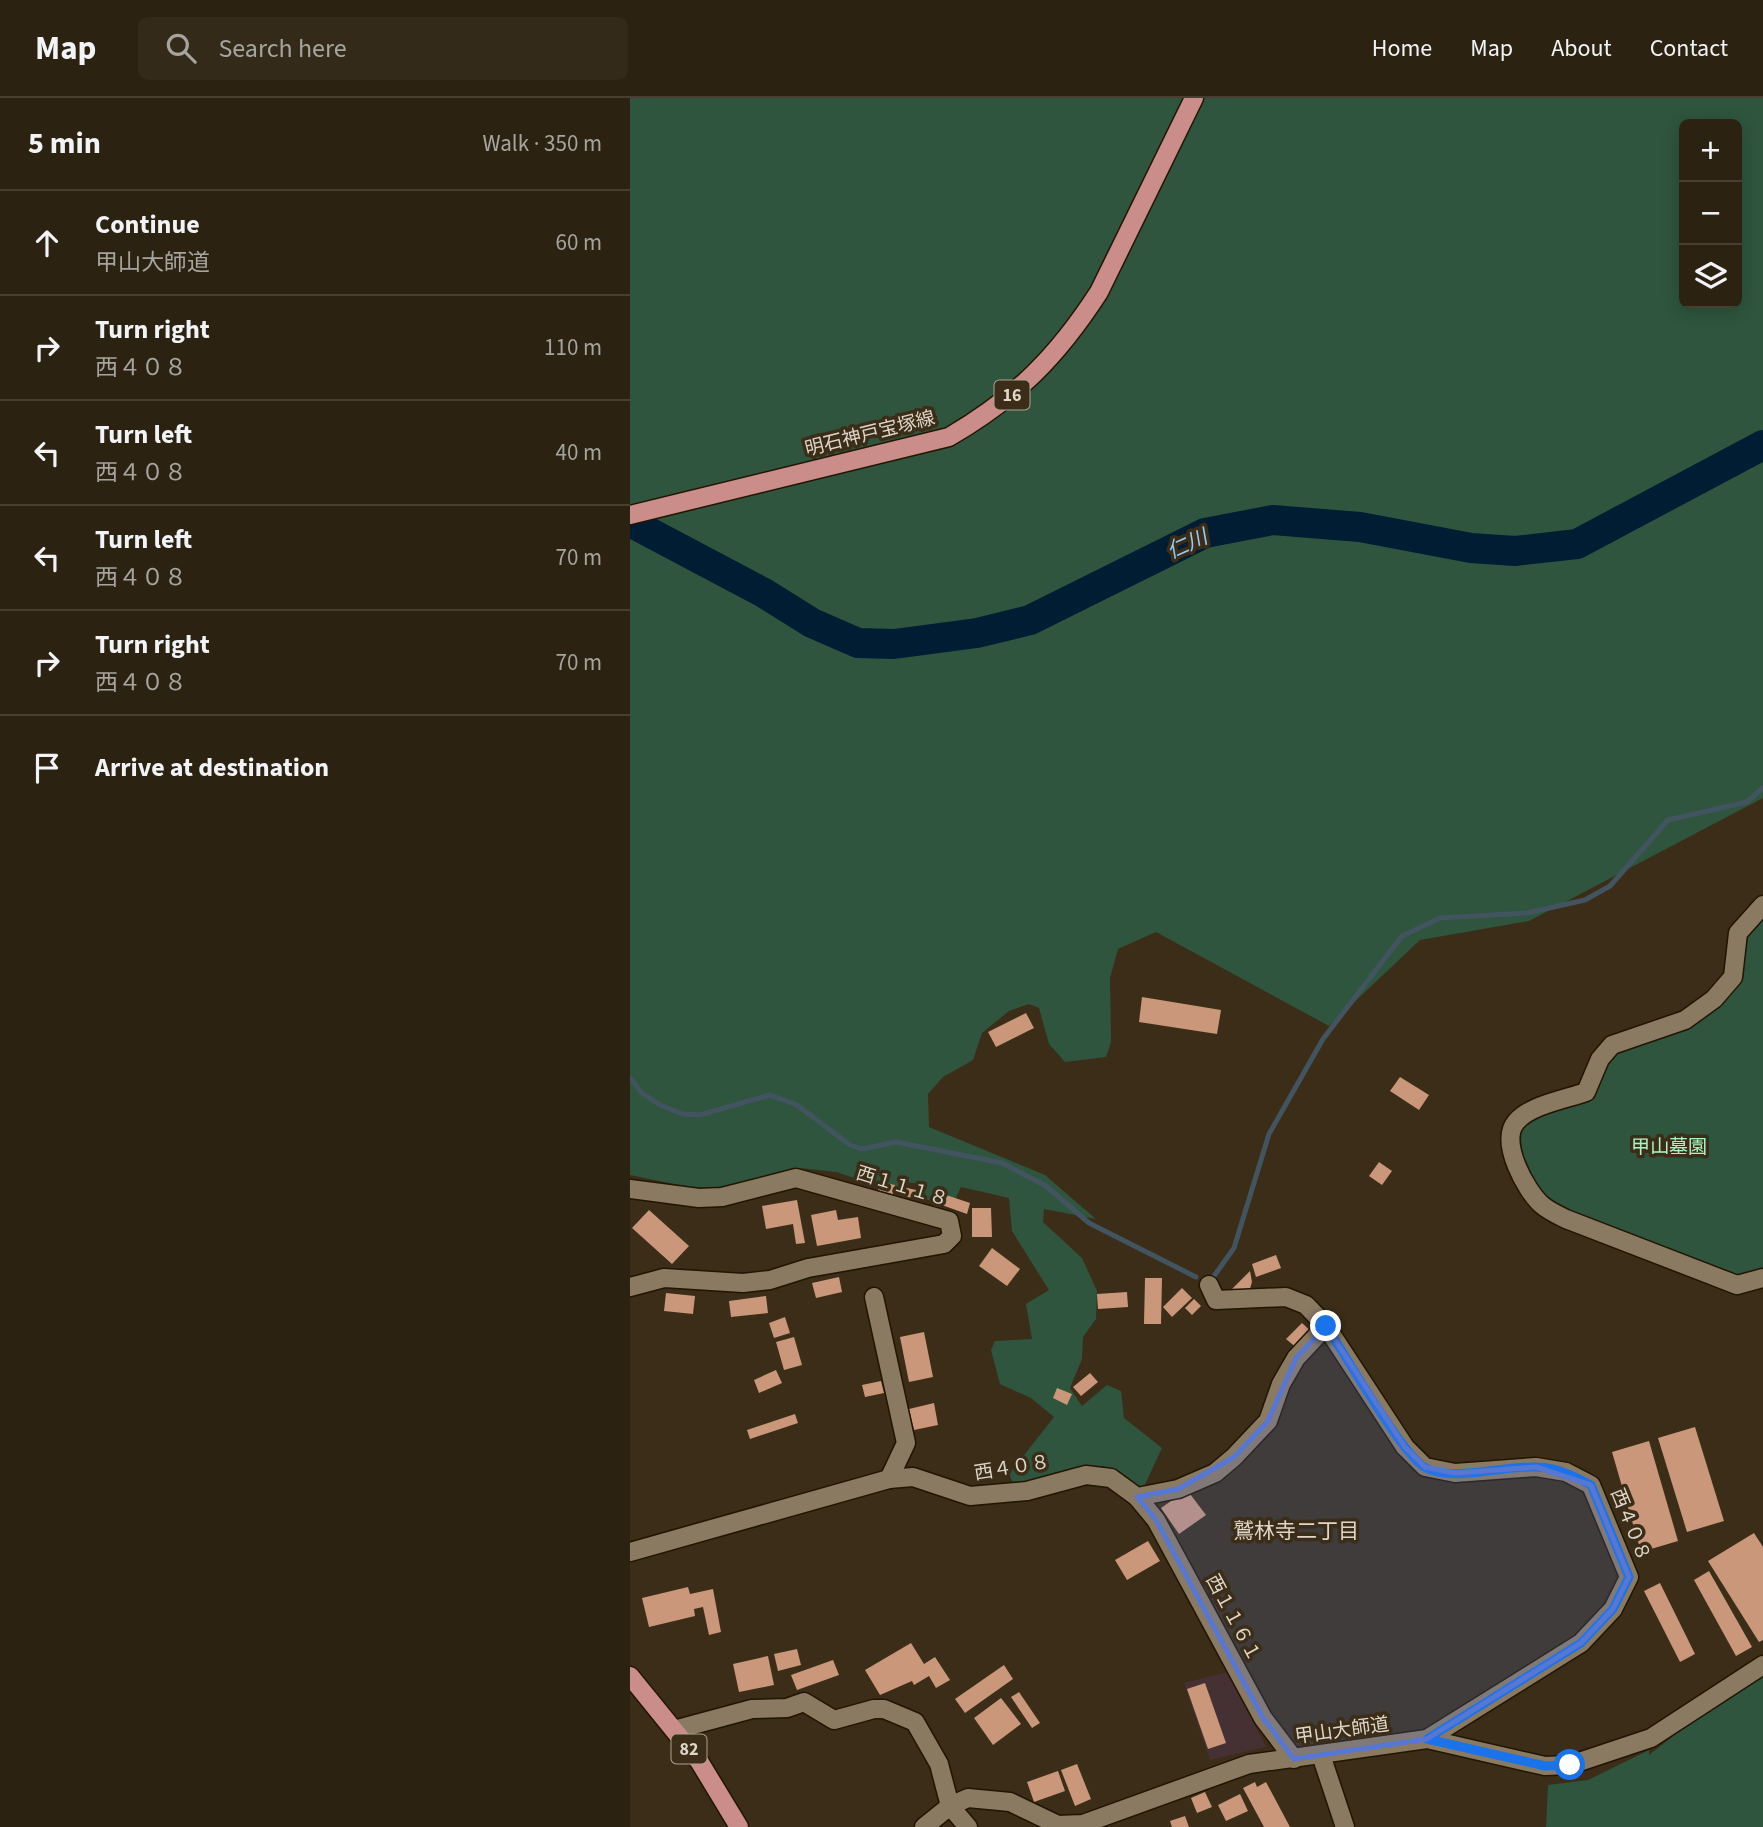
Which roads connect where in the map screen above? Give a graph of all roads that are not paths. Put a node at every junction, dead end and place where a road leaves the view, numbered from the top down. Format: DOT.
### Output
graph roads {
  1 [pos="1194,98"];
  2 [pos="630,515"];
  3 [pos="1763,905"];
  4 [pos="630,1189"];
  5 [pos="1763,1278"];
  6 [pos="631,1282"];
  7 [pos="1209,1285"];
  8 [pos="874,1297"];
  9 [pos="1326,1326"];
  10 [pos="889,1479"];
  11 [pos="1136,1497"];
  12 [pos="630,1552"];
  13 [pos="1763,1665"];
  14 [pos="630,1676"];
  15 [pos="674,1730"];
  16 [pos="1427,1739"];
  17 [pos="1321,1755"];
  18 [pos="1294,1759"];
  19 [pos="950,1806"];
  20 [pos="739,1827"];
  21 [pos="924,1827"];
  22 [pos="968,1827"];
  23 [pos="1345,1827"];
  1 -- 2 [label="main road, 明石神戸宝塚線 / 16"];
  3 -- 5 [label="street"];
  4 -- 6 [label="street, 西１１１８"];
  7 -- 9 [label="street, 西４０８"];
  8 -- 10 [label="street"];
  9 -- 11 [label="street"];
  9 -- 16 [label="street, 西４０８"];
  10 -- 11 [label="street, 西４０８"];
  10 -- 12 [label="street, 西４０８"];
  11 -- 18 [label="street, 西１１６１"];
  13 -- 16 [label="street, 甲山大師道"];
  14 -- 15 [label="main road, 82"];
  15 -- 19 [label="street"];
  15 -- 20 [label="main road, 82"];
  16 -- 17 [label="street, 甲山大師道"];
  17 -- 18 [label="street, 甲山大師道"];
  17 -- 23 [label="street"];
  18 -- 19 [label="street, 甲山大師道"];
  19 -- 21 [label="street, 甲山大師道"];
  19 -- 22 [label="street"];
}
